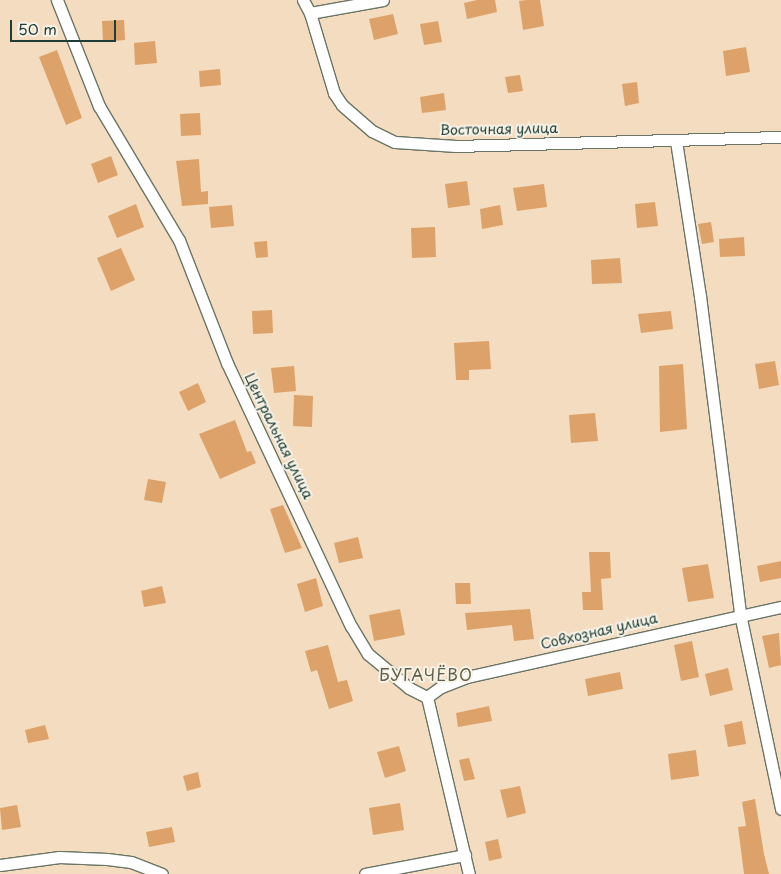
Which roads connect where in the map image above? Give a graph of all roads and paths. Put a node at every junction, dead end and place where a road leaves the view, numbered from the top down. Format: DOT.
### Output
graph roads {
  1 [pos="57,0"];
  2 [pos="303,0"];
  3 [pos="384,0"];
  4 [pos="310,13"];
  5 [pos="781,137"];
  6 [pos="676,141"];
  7 [pos="781,607"];
  8 [pos="740,614"];
  9 [pos="427,697"];
  10 [pos="781,809"];
  11 [pos="465,855"];
  12 [pos="0,865"];
  13 [pos="162,874"];
  14 [pos="365,874"];
  15 [pos="469,874"];
  1 -- 9 [label="street, Центральная улица"];
  2 -- 4 [label="street, Восточная улица"];
  3 -- 4 [label="street"];
  4 -- 6 [label="street, Восточная улица"];
  5 -- 6 [label="street, Восточная улица"];
  6 -- 8 [label="street"];
  7 -- 8 [label="street, Совхозная улица"];
  8 -- 9 [label="street, Совхозная улица"];
  8 -- 10 [label="street"];
  9 -- 11 [label="street"];
  11 -- 14 [label="street"];
  11 -- 15 [label="street"];
  12 -- 13 [label="street"];
}
